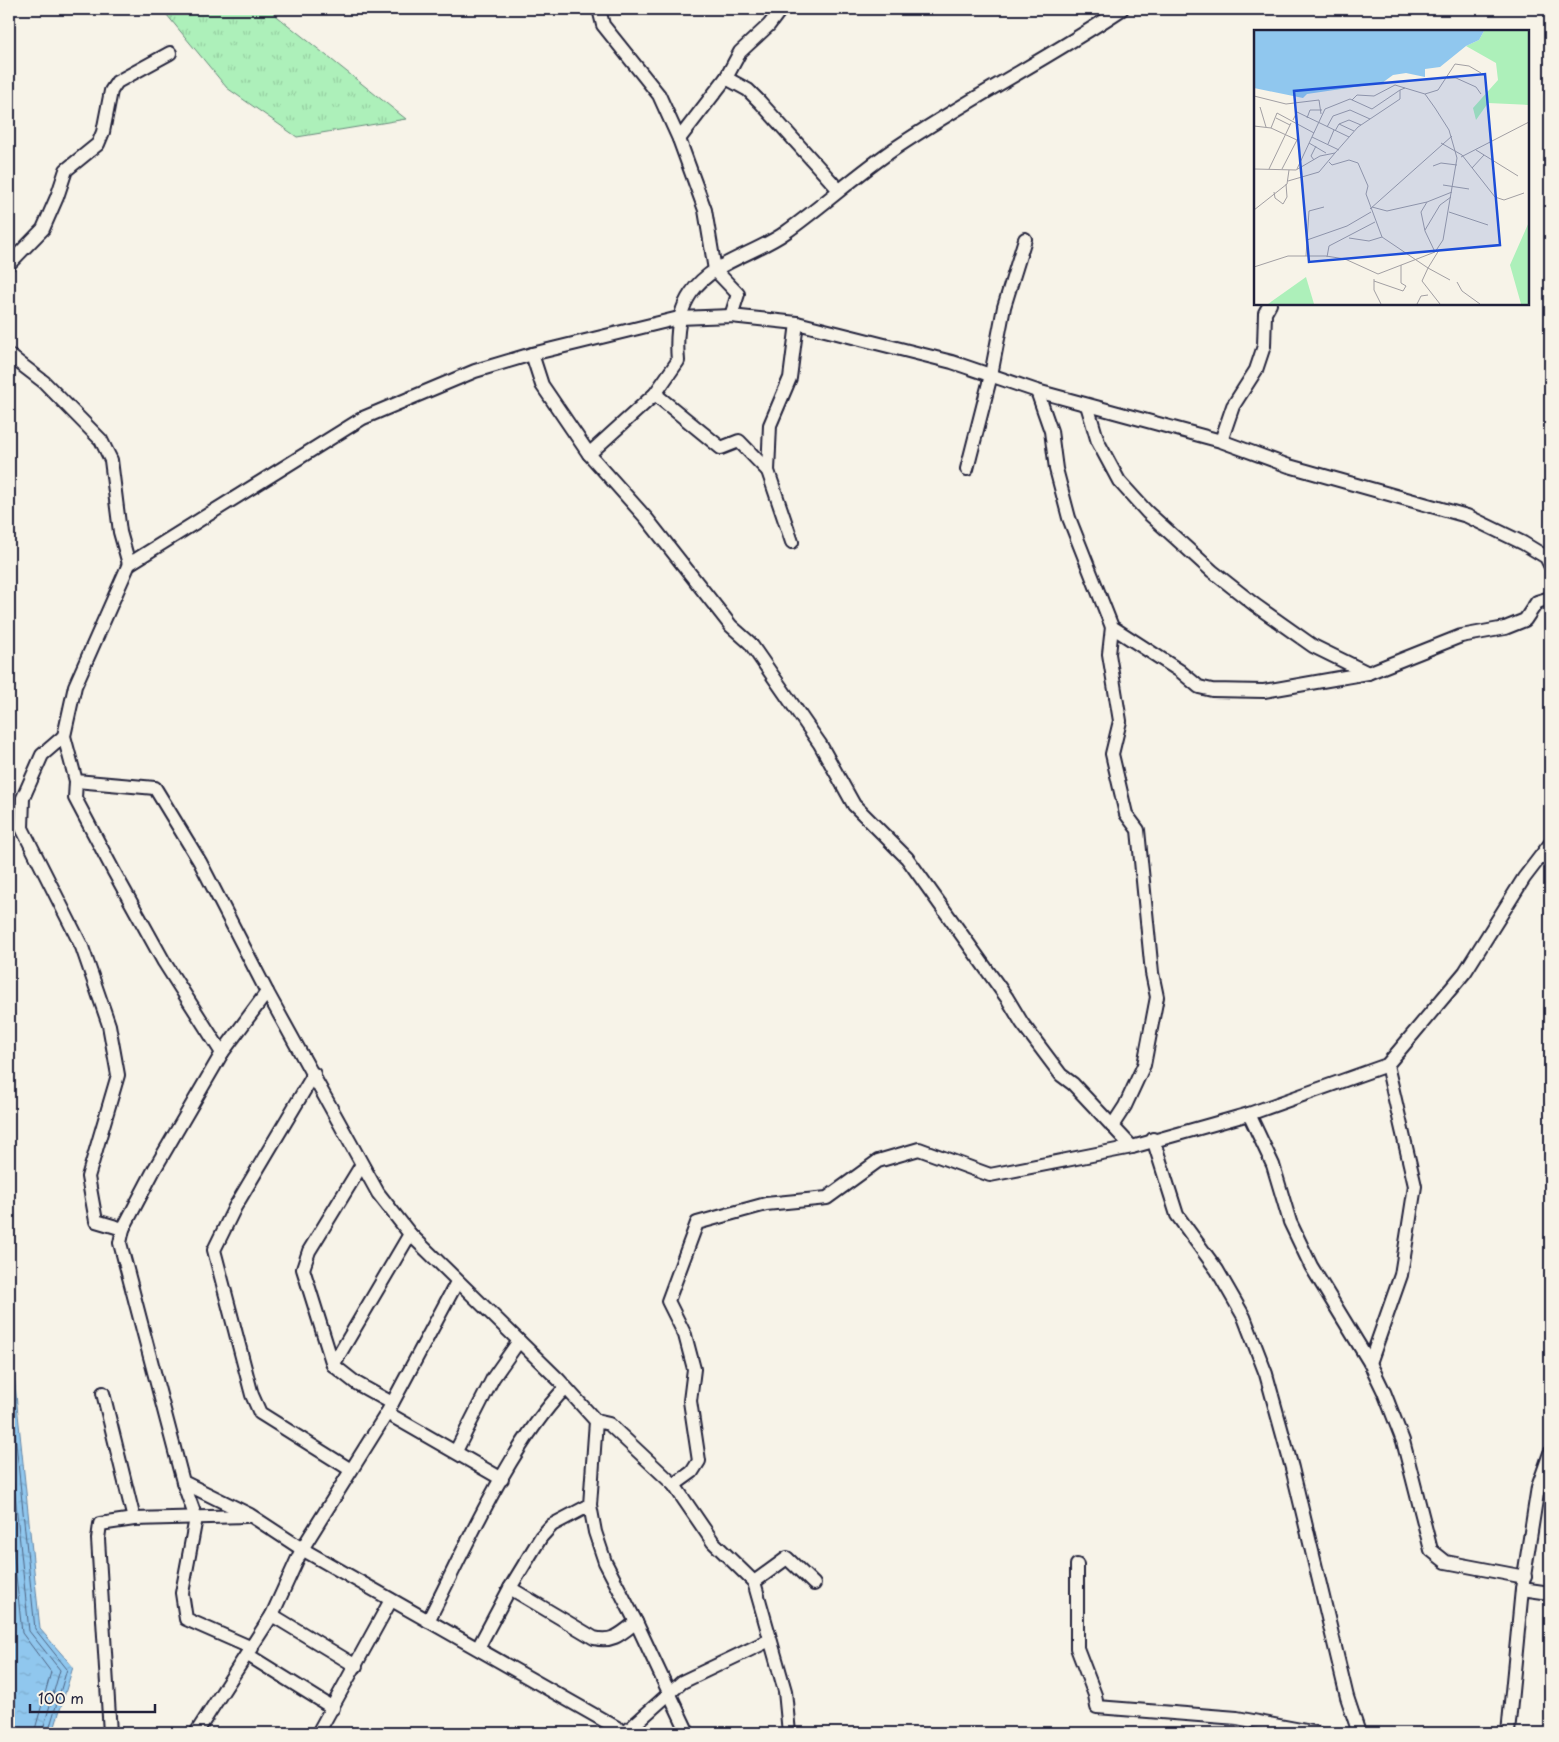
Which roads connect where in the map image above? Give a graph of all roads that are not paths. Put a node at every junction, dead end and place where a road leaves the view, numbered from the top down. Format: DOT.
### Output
graph roads {
  1 [pos="598,9"];
  2 [pos="781,9"];
  3 [pos="1122,9"];
  4 [pos="170,53"];
  5 [pos="726,78"];
  6 [pos="679,140"];
  7 [pos="839,190"];
  8 [pos="1025,239"];
  9 [pos="9,264"];
  10 [pos="715,270"];
  11 [pos="1269,305"];
  12 [pos="731,316"];
  13 [pos="679,318"];
  14 [pos="797,323"];
  15 [pos="532,354"];
  16 [pos="9,355"];
  17 [pos="991,375"];
  18 [pos="1037,391"];
  19 [pos="655,394"];
  20 [pos="1087,405"];
  21 [pos="1221,441"];
  22 [pos="589,454"];
  23 [pos="967,469"];
  24 [pos="768,471"];
  25 [pos="792,542"];
  26 [pos="1549,561"];
  27 [pos="129,564"];
  28 [pos="1550,598"];
  29 [pos="1112,627"];
  30 [pos="1368,673"];
  31 [pos="64,736"];
  32 [pos="76,781"];
  33 [pos="1550,844"];
  34 [pos="267,992"];
  35 [pos="222,1053"];
  36 [pos="1387,1066"];
  37 [pos="314,1074"];
  38 [pos="1249,1114"];
  39 [pos="1112,1126"];
  40 [pos="1153,1139"];
  41 [pos="1132,1147"];
  42 [pos="361,1166"];
  43 [pos="123,1230"];
  44 [pos="410,1234"];
  45 [pos="457,1282"];
  46 [pos="519,1341"];
  47 [pos="1370,1363"];
  48 [pos="333,1365"];
  49 [pos="565,1388"];
  50 [pos="103,1393"];
  51 [pos="389,1408"];
  52 [pos="596,1421"];
  53 [pos="456,1451"];
  54 [pos="1550,1453"];
  55 [pos="351,1470"];
  56 [pos="502,1478"];
  57 [pos="184,1482"];
  58 [pos="674,1485"];
  59 [pos="590,1505"];
  60 [pos="250,1516"];
  61 [pos="196,1518"];
  62 [pos="134,1519"];
  63 [pos="302,1549"];
  64 [pos="1077,1564"];
  65 [pos="754,1582"];
  66 [pos="1524,1583"];
  67 [pos="814,1584"];
  68 [pos="510,1588"];
  69 [pos="1550,1593"];
  70 [pos="391,1600"];
  71 [pos="272,1615"];
  72 [pos="428,1621"];
  73 [pos="636,1622"];
  74 [pos="770,1640"];
  75 [pos="478,1648"];
  76 [pos="250,1651"];
  77 [pos="356,1666"];
  78 [pos="670,1692"];
  79 [pos="333,1708"];
  80 [pos="110,1733"];
  81 [pos="196,1733"];
  82 [pos="318,1733"];
  83 [pos="626,1733"];
  84 [pos="688,1733"];
  85 [pos="788,1733"];
  86 [pos="1317,1733"];
  87 [pos="1359,1733"];
  88 [pos="1508,1733"];
  1 -- 6 [label="street"];
  2 -- 5 [label="street"];
  3 -- 7 [label="street"];
  4 -- 9 [label="street"];
  5 -- 6 [label="street"];
  5 -- 7 [label="street"];
  6 -- 10 [label="street"];
  7 -- 10 [label="street"];
  8 -- 17 [label="street"];
  10 -- 12 [label="street"];
  10 -- 13 [label="street"];
  11 -- 21 [label="street"];
  12 -- 13 [label="street"];
  12 -- 14 [label="street"];
  13 -- 15 [label="street"];
  13 -- 19 [label="street"];
  14 -- 17 [label="street"];
  14 -- 24 [label="street"];
  15 -- 22 [label="street"];
  15 -- 27 [label="street"];
  16 -- 27 [label="street"];
  17 -- 18 [label="street"];
  17 -- 23 [label="street"];
  18 -- 20 [label="street"];
  18 -- 29 [label="street"];
  19 -- 22 [label="street"];
  19 -- 24 [label="street"];
  20 -- 21 [label="street"];
  20 -- 30 [label="street"];
  21 -- 26 [label="street"];
  22 -- 39 [label="street"];
  24 -- 25 [label="street"];
  27 -- 31 [label="street"];
  28 -- 30 [label="street"];
  29 -- 30 [label="street"];
  29 -- 39 [label="street"];
  31 -- 32 [label="street"];
  31 -- 43 [label="street"];
  32 -- 34 [label="street"];
  32 -- 35 [label="street"];
  33 -- 36 [label="street"];
  34 -- 35 [label="street"];
  34 -- 37 [label="street"];
  35 -- 43 [label="street"];
  36 -- 38 [label="street"];
  36 -- 47 [label="street"];
  37 -- 42 [label="street"];
  37 -- 55 [label="street"];
  38 -- 40 [label="street"];
  38 -- 47 [label="street"];
  39 -- 41 [label="street"];
  40 -- 41 [label="street"];
  40 -- 87 [label="street"];
  41 -- 58 [label="street"];
  42 -- 44 [label="street"];
  42 -- 48 [label="street"];
  43 -- 57 [label="street"];
  44 -- 45 [label="street"];
  44 -- 48 [label="street"];
  45 -- 46 [label="street"];
  45 -- 51 [label="street"];
  46 -- 49 [label="street"];
  46 -- 53 [label="street"];
  47 -- 66 [label="street"];
  48 -- 51 [label="street"];
  49 -- 52 [label="street"];
  49 -- 56 [label="street"];
  50 -- 62 [label="street"];
  51 -- 53 [label="street"];
  51 -- 55 [label="street"];
  52 -- 58 [label="street"];
  52 -- 59 [label="street"];
  53 -- 56 [label="street"];
  54 -- 66 [label="street"];
  55 -- 63 [label="street"];
  56 -- 72 [label="street"];
  57 -- 60 [label="street"];
  57 -- 61 [label="street"];
  58 -- 65 [label="street"];
  59 -- 68 [label="street"];
  59 -- 73 [label="street"];
  60 -- 61 [label="street"];
  60 -- 63 [label="street"];
  61 -- 62 [label="street"];
  61 -- 76 [label="street"];
  62 -- 80 [label="street"];
  63 -- 70 [label="street"];
  63 -- 71 [label="street"];
  64 -- 86 [label="street"];
  65 -- 67 [label="street"];
  65 -- 74 [label="street"];
  66 -- 69 [label="street"];
  66 -- 88 [label="street"];
  68 -- 73 [label="street"];
  68 -- 75 [label="street"];
  70 -- 72 [label="street"];
  70 -- 77 [label="street"];
  71 -- 76 [label="street"];
  71 -- 77 [label="street"];
  72 -- 75 [label="street"];
  73 -- 78 [label="street"];
  74 -- 78 [label="street"];
  74 -- 85 [label="street"];
  75 -- 83 [label="street"];
  76 -- 79 [label="street"];
  76 -- 81 [label="street"];
  77 -- 79 [label="street"];
  78 -- 83 [label="street"];
  78 -- 84 [label="street"];
  79 -- 82 [label="street"];
}
